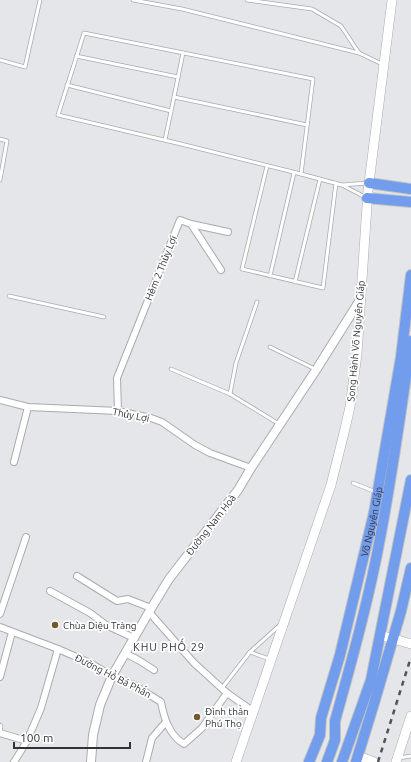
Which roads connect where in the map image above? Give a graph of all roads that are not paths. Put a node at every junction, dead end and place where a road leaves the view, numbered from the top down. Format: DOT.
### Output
graph roads {
  1 [pos="40,0"];
  2 [pos="133,0"];
  3 [pos="247,0"];
  4 [pos="392,0"];
  5 [pos="183,53"];
  6 [pos="359,53"];
  7 [pos="76,56"];
  8 [pos="0,60"];
  9 [pos="384,65"];
  10 [pos="178,77"];
  11 [pos="67,85"];
  12 [pos="174,97"];
  13 [pos="171,111"];
  14 [pos="307,125"];
  15 [pos="0,139"];
  16 [pos="165,140"];
  17 [pos="267,166"];
  18 [pos="294,172"];
  19 [pos="301,174"];
  20 [pos="320,179"];
  21 [pos="0,180"];
  22 [pos="336,183"];
  23 [pos="369,183"];
  24 [pos="342,185"];
  25 [pos="411,189"];
  26 [pos="367,198"];
  27 [pos="411,202"];
  28 [pos="191,224"];
  29 [pos="228,232"];
  30 [pos="221,270"];
  31 [pos="411,275"];
  32 [pos="270,276"];
  33 [pos="295,282"];
  34 [pos="10,296"];
  35 [pos="360,300"];
  36 [pos="257,302"];
  37 [pos="104,317"];
  38 [pos="411,341"];
  39 [pos="270,347"];
  40 [pos="171,369"];
  41 [pos="316,370"];
  42 [pos="230,394"];
  43 [pos="0,400"];
  44 [pos="28,407"];
  45 [pos="118,411"];
  46 [pos="280,424"];
  47 [pos="14,462"];
  48 [pos="251,468"];
  49 [pos="411,480"];
  50 [pos="353,483"];
  51 [pos="377,492"];
  52 [pos="26,537"];
  53 [pos="411,568"];
  54 [pos="77,576"];
  55 [pos="50,591"];
  56 [pos="150,610"];
  57 [pos="401,610"];
  58 [pos="0,614"];
  59 [pos="285,621"];
  60 [pos="0,627"];
  61 [pos="12,632"];
  62 [pos="380,635"];
  63 [pos="134,638"];
  64 [pos="393,639"];
  65 [pos="411,644"];
  66 [pos="58,648"];
  67 [pos="250,652"];
  68 [pos="125,653"];
  69 [pos="272,660"];
  70 [pos="154,670"];
  71 [pos="112,676"];
  72 [pos="0,677"];
  73 [pos="371,680"];
  74 [pos="224,691"];
  75 [pos="375,700"];
  76 [pos="254,712"];
  77 [pos="411,716"];
  78 [pos="335,721"];
  79 [pos="166,722"];
  80 [pos="0,725"];
  81 [pos="0,732"];
  82 [pos="320,735"];
  83 [pos="27,741"];
  84 [pos="411,756"];
  85 [pos="357,759"];
  86 [pos="397,760"];
  87 [pos="14,762"];
  88 [pos="91,762"];
  89 [pos="146,762"];
  90 [pos="236,762"];
  91 [pos="310,762"];
  92 [pos="328,762"];
  93 [pos="342,762"];
  94 [pos="374,762"];
  1 -- 8 [label="lane"];
  2 -- 6 [label="lane"];
  3 -- 6 [label="lane"];
  4 -- 9 [label="main road, Song Hành Võ Nguyên Giáp"];
  5 -- 7 [label="lane"];
  5 -- 10 [label="lane"];
  5 -- 14 [label="lane"];
  6 -- 9 [label="lane"];
  7 -- 10 [label="lane"];
  7 -- 11 [label="lane"];
  9 -- 23 [label="main road, Song Hành Võ Nguyên Giáp"];
  10 -- 12 [label="lane"];
  11 -- 13 [label="lane"];
  11 -- 16 [label="lane"];
  12 -- 13 [label="lane"];
  12 -- 14 [label="lane"];
  13 -- 16 [label="lane"];
  14 -- 19 [label="lane"];
  15 -- 21 [label="lane"];
  16 -- 17 [label="lane"];
  17 -- 18 [label="lane"];
  17 -- 32 [label="lane"];
  18 -- 19 [label="lane"];
  18 -- 32 [label="lane"];
  19 -- 20 [label="lane"];
  20 -- 22 [label="lane"];
  20 -- 33 [label="lane"];
  22 -- 24 [label="lane"];
  22 -- 33 [label="lane"];
  23 -- 24 [label="lane"];
  23 -- 25 [label="highway"];
  23 -- 26 [label="main road, Song Hành Võ Nguyên Giáp"];
  24 -- 26 [label="lane"];
  26 -- 27 [label="highway"];
  26 -- 35 [label="main road, Song Hành Võ Nguyên Giáp"];
  28 -- 29 [label="street"];
  28 -- 30 [label="street"];
  28 -- 45 [label="street, Hẻm 2 Thủy Lợi"];
  31 -- 51 [label="highway, Võ Nguyên Giáp"];
  32 -- 33 [label="lane"];
  34 -- 37 [label="lane"];
  35 -- 41 [label="street, Đường Nam Hoà"];
  35 -- 59 [label="main road, Song Hành Võ Nguyên Giáp"];
  36 -- 42 [label="lane"];
  38 -- 78 [label="highway, Võ Nguyên Giáp"];
  39 -- 41 [label="lane"];
  40 -- 42 [label="lane"];
  41 -- 46 [label="street, Đường Nam Hoà"];
  42 -- 46 [label="lane"];
  43 -- 44 [label="street, Thủy Lợi"];
  44 -- 45 [label="street, Thủy Lợi"];
  44 -- 47 [label="street"];
  45 -- 48 [label="street, Thủy Lợi"];
  46 -- 48 [label="street, Đường Nam Hoà"];
  48 -- 56 [label="street, Đường Nam Hoà"];
  49 -- 62 [label="highway"];
  50 -- 51 [label="lane"];
  51 -- 82 [label="highway, Võ Nguyên Giáp"];
  52 -- 58 [label="street"];
  53 -- 57 [label="highway"];
  54 -- 56 [label="street"];
  55 -- 63 [label="street"];
  56 -- 63 [label="street, Đường Nam Hoà"];
  56 -- 74 [label="street"];
  57 -- 62 [label="highway"];
  57 -- 64 [label="highway"];
  59 -- 67 [label="lane"];
  59 -- 69 [label="main road, Song Hành Võ Nguyên Giáp"];
  60 -- 61 [label="street, Đường Hồ Bá Phấn"];
  61 -- 66 [label="street, Đường Hồ Bá Phấn"];
  61 -- 72 [label="street"];
  62 -- 64 [label="main road"];
  62 -- 73 [label="highway"];
  63 -- 68 [label="street, Đường Nam Hoà"];
  64 -- 65 [label="main road"];
  64 -- 75 [label="highway"];
  66 -- 71 [label="street, Đường Hồ Bá Phấn"];
  66 -- 83 [label="street"];
  67 -- 69 [label="lane"];
  67 -- 74 [label="lane"];
  68 -- 70 [label="street"];
  68 -- 71 [label="street, Đường Nam Hoà"];
  69 -- 76 [label="main road, Song Hành Võ Nguyên Giáp"];
  71 -- 79 [label="street, Đường Hồ Bá Phấn"];
  71 -- 88 [label="street, Đường Nam Hoà"];
  73 -- 75 [label="highway"];
  73 -- 93 [label="highway"];
  74 -- 76 [label="street"];
  74 -- 79 [label="street, Đường Hồ Bá Phấn"];
  75 -- 85 [label="highway"];
  76 -- 90 [label="main road, Song Hành Võ Nguyên Giáp"];
  77 -- 86 [label="main road"];
  78 -- 82 [label="highway"];
  78 -- 92 [label="highway, Võ Nguyên Giáp"];
  79 -- 89 [label="street"];
  80 -- 81 [label="lane"];
  81 -- 83 [label="street"];
  82 -- 91 [label="highway, Võ Nguyên Giáp"];
  83 -- 87 [label="street"];
  84 -- 86 [label="lane"];
  85 -- 94 [label="main road"];
}
